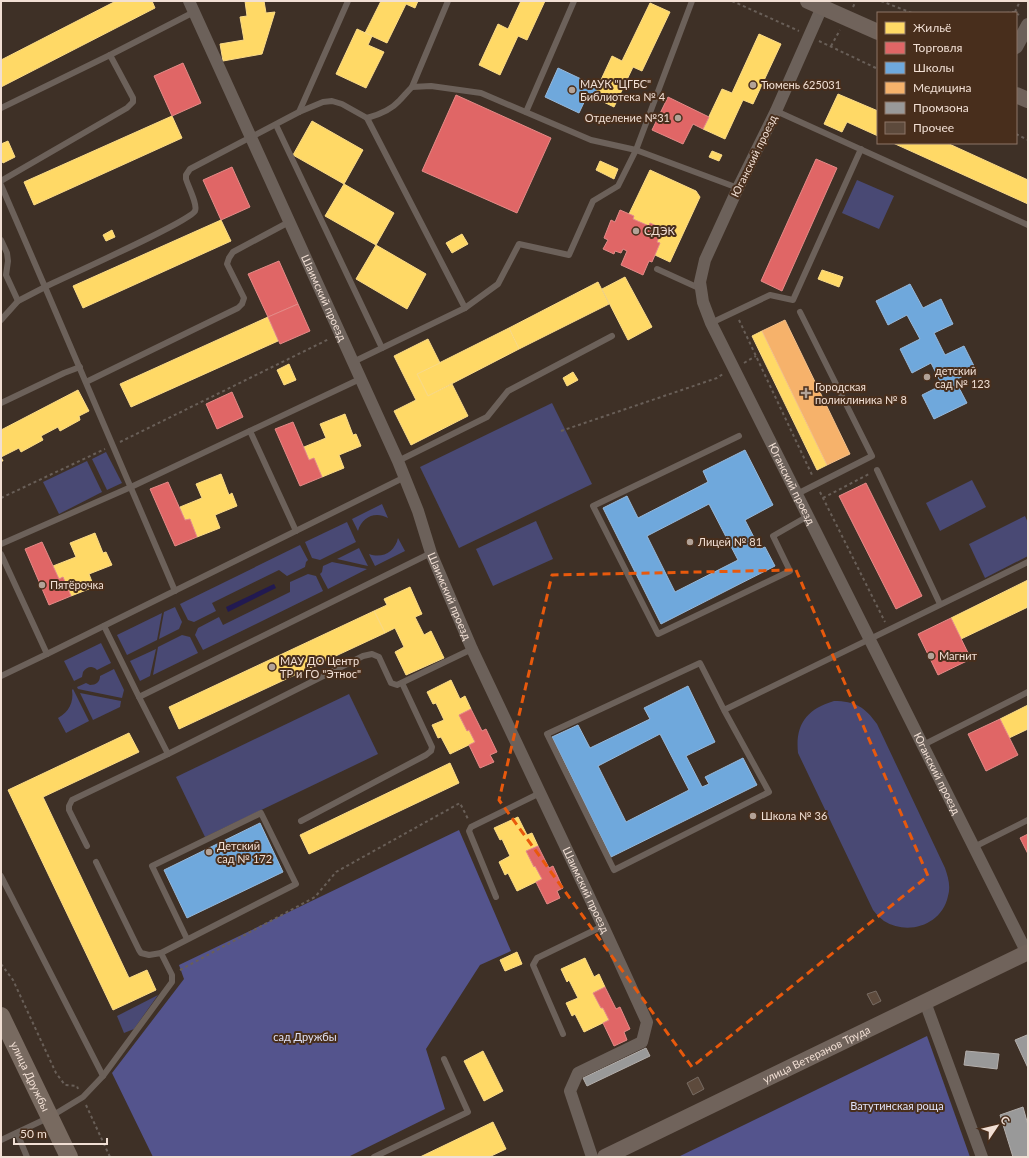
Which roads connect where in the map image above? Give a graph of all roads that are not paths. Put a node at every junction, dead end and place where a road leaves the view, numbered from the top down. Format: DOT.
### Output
graph roads {
  1 [pos="348,1"];
  2 [pos="448,1"];
  3 [pos="574,1"];
  4 [pos="692,1"];
  5 [pos="815,4"];
  6 [pos="192,6"];
  7 [pos="1028,25"];
  8 [pos="877,32"];
  9 [pos="1017,45"];
  10 [pos="110,55"];
  11 [pos="412,87"];
  12 [pos="1017,95"];
  13 [pos="1028,100"];
  14 [pos="1,108"];
  15 [pos="776,111"];
  16 [pos="299,112"];
  17 [pos="526,112"];
  18 [pos="367,118"];
  19 [pos="276,125"];
  20 [pos="251,138"];
  21 [pos="636,150"];
  22 [pos="861,150"];
  23 [pos="1,181"];
  24 [pos="1,185"];
  25 [pos="738,188"];
  26 [pos="289,222"];
  27 [pos="1028,225"];
  28 [pos="1,240"];
  29 [pos="657,269"];
  30 [pos="45,287"];
  31 [pos="701,288"];
  32 [pos="18,301"];
  33 [pos="465,308"];
  34 [pos="800,312"];
  35 [pos="1,320"];
  36 [pos="711,323"];
  37 [pos="612,336"];
  38 [pos="382,348"];
  39 [pos="353,362"];
  40 [pos="80,367"];
  41 [pos="360,379"];
  42 [pos="86,382"];
  43 [pos="1,403"];
  44 [pos="250,431"];
  45 [pos="739,436"];
  46 [pos="398,461"];
  47 [pos="877,470"];
  48 [pos="405,477"];
  49 [pos="131,488"];
  50 [pos="797,494"];
  51 [pos="808,516"];
  52 [pos="296,531"];
  53 [pos="1,544"];
  54 [pos="1,554"];
  55 [pos="431,554"];
  56 [pos="1028,562"];
  57 [pos="175,591"];
  58 [pos="940,604"];
  59 [pos="104,626"];
  60 [pos="870,639"];
  61 [pos="472,649"];
  62 [pos="47,654"];
  63 [pos="1,676"];
  64 [pos="402,683"];
  65 [pos="1028,692"];
  66 [pos="139,696"];
  67 [pos="724,710"];
  68 [pos="923,745"];
  69 [pos="168,754"];
  70 [pos="540,793"];
  71 [pos="1028,820"];
  72 [pos="301,821"];
  73 [pos="87,846"];
  74 [pos="974,847"];
  75 [pos="96,862"];
  76 [pos="1,876"];
  77 [pos="496,897"];
  78 [pos="603,926"];
  79 [pos="187,939"];
  80 [pos="1028,952"];
  81 [pos="161,953"];
  82 [pos="925,1002"];
  83 [pos="1,1016"];
  84 [pos="563,1034"];
  85 [pos="444,1059"];
  86 [pos="103,1076"];
  87 [pos="50,1117"];
  88 [pos="17,1133"];
  89 [pos="1,1140"];
  90 [pos="27,1157"];
  91 [pos="69,1157"];
  92 [pos="374,1157"];
  93 [pos="592,1157"];
  94 [pos="605,1157"];
  95 [pos="982,1157"];
  1 -- 16 [label="lane"];
  2 -- 11 [label="lane"];
  3 -- 17 [label="lane"];
  4 -- 21 [label="lane"];
  5 -- 8 [label="main road"];
  5 -- 15 [label="street, Юганский проезд"];
  6 -- 10 [label="lane"];
  6 -- 20 [label="street, Шаимский проезд"];
  7 -- 9 [label="street"];
  10 -- 14 [label="lane"];
  10 -- 23 [label="lane"];
  11 -- 17 [label="lane"];
  11 -- 18 [label="lane"];
  12 -- 13 [label="main road"];
  15 -- 22 [label="lane"];
  15 -- 25 [label="street, Юганский проезд"];
  16 -- 18 [label="lane"];
  16 -- 19 [label="lane"];
  17 -- 21 [label="lane"];
  18 -- 33 [label="lane"];
  19 -- 20 [label="lane"];
  19 -- 38 [label="lane"];
  20 -- 26 [label="street, Шаимский проезд"];
  20 -- 30 [label="lane"];
  21 -- 25 [label="lane"];
  21 -- 33 [label="lane"];
  22 -- 27 [label="lane"];
  22 -- 36 [label="lane"];
  24 -- 30 [label="lane"];
  25 -- 31 [label="street, Юганский проезд"];
  26 -- 39 [label="street, Шаимский проезд"];
  26 -- 42 [label="lane"];
  28 -- 32 [label="lane"];
  29 -- 31 [label="lane"];
  30 -- 32 [label="lane"];
  30 -- 40 [label="lane"];
  31 -- 36 [label="street, Юганский проезд"];
  32 -- 35 [label="lane"];
  33 -- 38 [label="lane"];
  34 -- 50 [label="lane"];
  36 -- 50 [label="street, Юганский проезд"];
  37 -- 46 [label="lane"];
  38 -- 39 [label="lane"];
  39 -- 41 [label="street, Шаимский проезд"];
  40 -- 42 [label="lane"];
  40 -- 43 [label="lane"];
  41 -- 44 [label="lane"];
  41 -- 46 [label="street, Шаимский проезд"];
  42 -- 49 [label="lane"];
  44 -- 49 [label="lane"];
  44 -- 52 [label="lane"];
  45 -- 51 [label="lane"];
  46 -- 48 [label="street, Шаимский проезд"];
  47 -- 58 [label="lane"];
  48 -- 52 [label="lane"];
  48 -- 55 [label="street, Шаимский проезд"];
  49 -- 53 [label="lane"];
  49 -- 57 [label="lane"];
  50 -- 51 [label="street, Юганский проезд"];
  51 -- 60 [label="street, Юганский проезд"];
  52 -- 57 [label="lane"];
  54 -- 62 [label="lane"];
  55 -- 61 [label="street, Шаимский проезд"];
  55 -- 66 [label="lane"];
  56 -- 58 [label="lane"];
  57 -- 59 [label="lane"];
  58 -- 60 [label="lane"];
  59 -- 62 [label="lane"];
  59 -- 66 [label="lane"];
  60 -- 67 [label="lane"];
  60 -- 68 [label="street, Юганский проезд"];
  61 -- 64 [label="lane"];
  61 -- 70 [label="street, Шаимский проезд"];
  62 -- 63 [label="lane"];
  64 -- 69 [label="lane"];
  64 -- 72 [label="lane"];
  65 -- 68 [label="lane"];
  66 -- 69 [label="lane"];
  67 -- 67 [label="lane"];
  68 -- 74 [label="street, Юганский проезд"];
  69 -- 73 [label="lane"];
  70 -- 77 [label="lane"];
  70 -- 78 [label="street, Шаимский проезд"];
  71 -- 74 [label="lane"];
  74 -- 80 [label="street, Юганский проезд"];
  75 -- 81 [label="lane"];
  76 -- 86 [label="lane"];
  78 -- 84 [label="lane"];
  78 -- 93 [label="street, Шаимский проезд"];
  79 -- 79 [label="lane"];
  79 -- 81 [label="lane"];
  80 -- 82 [label="main road, улица Ветеранов Труда"];
  81 -- 86 [label="lane"];
  82 -- 94 [label="main road, улица Ветеранов Труда"];
  82 -- 95 [label="street"];
  83 -- 87 [label="main road, улица Дружбы"];
  85 -- 92 [label="lane"];
  86 -- 87 [label="lane"];
  87 -- 88 [label="lane"];
  87 -- 91 [label="main road, улица Дружбы"];
  88 -- 89 [label="lane"];
  88 -- 90 [label="lane"];
}
